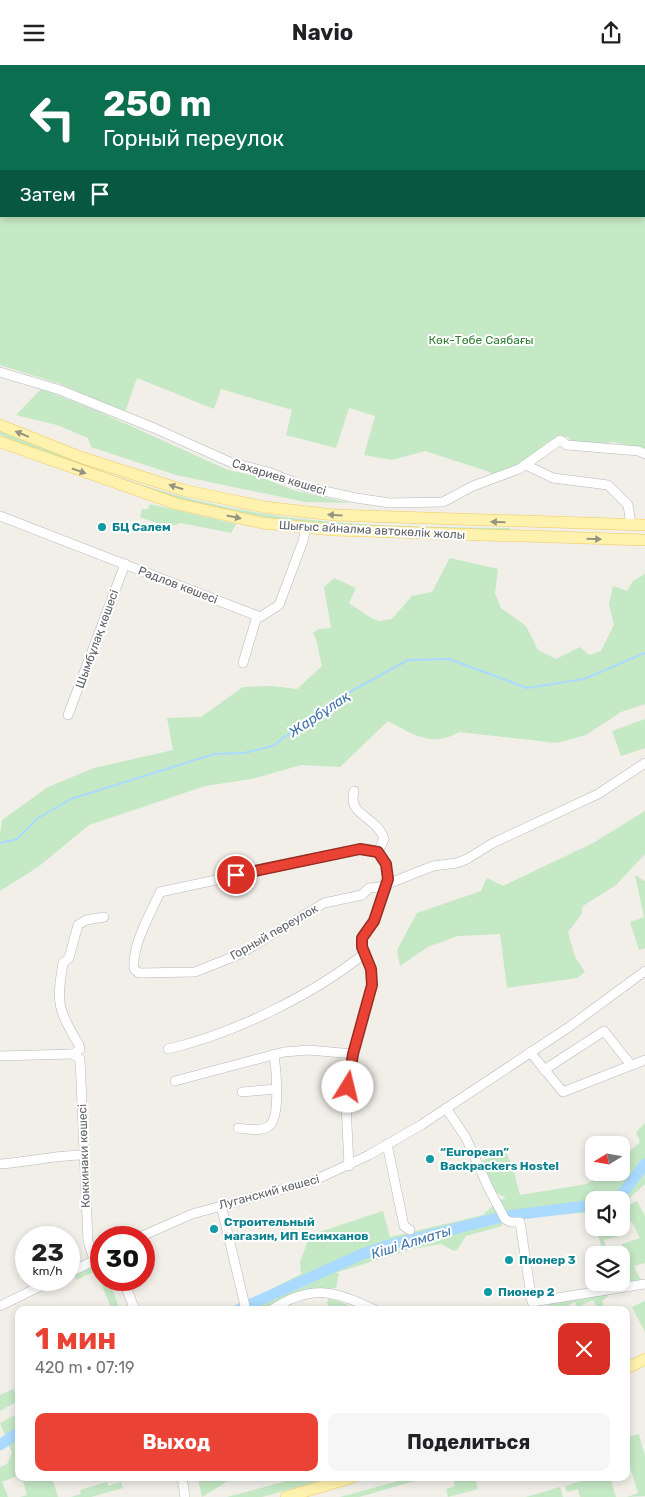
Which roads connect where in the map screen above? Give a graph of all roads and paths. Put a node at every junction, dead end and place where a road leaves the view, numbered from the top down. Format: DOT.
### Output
graph roads {
  1 [pos="0,372"];
  2 [pos="0,425"];
  3 [pos="0,442"];
  4 [pos="645,454"];
  5 [pos="526,465"];
  6 [pos="0,517"];
  7 [pos="631,525"];
  8 [pos="645,525"];
  9 [pos="306,528"];
  10 [pos="645,540"];
  11 [pos="125,564"];
  12 [pos="257,615"];
  13 [pos="243,663"];
  14 [pos="68,715"];
  15 [pos="645,763"];
  16 [pos="354,791"];
  17 [pos="378,852"];
  18 [pos="388,884"];
  19 [pos="104,917"];
  20 [pos="365,953"];
  21 [pos="645,971"];
  22 [pos="168,1049"];
  23 [pos="530,1052"];
  24 [pos="74,1054"];
  25 [pos="274,1054"];
  26 [pos="353,1054"];
  27 [pos="0,1056"];
  28 [pos="645,1060"];
  29 [pos="631,1065"];
  30 [pos="544,1070"];
  31 [pos="175,1081"];
  32 [pos="276,1089"];
  33 [pos="242,1092"];
  34 [pos="446,1108"];
  35 [pos="238,1128"];
  36 [pos="388,1144"];
  37 [pos="84,1155"];
  38 [pos="0,1164"];
  39 [pos="349,1165"];
  40 [pos="221,1205"];
  41 [pos="155,1230"];
  42 [pos="410,1230"];
  43 [pos="90,1244"];
  44 [pos="645,1284"];
  45 [pos="31,1291"];
  46 [pos="127,1291"];
  47 [pos="0,1306"];
  48 [pos="133,1306"];
  49 [pos="245,1306"];
  50 [pos="278,1306"];
  51 [pos="366,1306"];
  52 [pos="645,1359"];
  53 [pos="630,1367"];
  54 [pos="183,1481"];
  55 [pos="340,1481"];
  56 [pos="185,1497"];
  57 [pos="286,1497"];
  1 -- 5 [label="street, Сахариев көшесі"];
  7 -- 2 [label="main road, one-way"];
  3 -- 9 [label="main road, Шығыс айналма автокөлік жолы, one-way"];
  4 -- 5 [label="street, Сахариев көшесі"];
  5 -- 7 [label="street"];
  6 -- 11 [label="street, Радлов көшесі"];
  7 -- 8 [label="main road"];
  9 -- 10 [label="main road, Шығыс айналма автокөлік жолы, one-way"];
  9 -- 12 [label="street"];
  11 -- 12 [label="street, Радлов көшесі"];
  11 -- 14 [label="street, Шымбұлақ көшесі"];
  12 -- 13 [label="street"];
  15 -- 18 [label="street"];
  16 -- 17 [label="street"];
  17 -- 18 [label="street"];
  17 -- 18 [label="street, Горный переулок"];
  18 -- 20 [label="street"];
  19 -- 24 [label="street, Коккинаки көшесі"];
  20 -- 22 [label="street"];
  20 -- 26 [label="street"];
  21 -- 23 [label="street, Луганский көшесі"];
  23 -- 30 [label="street"];
  23 -- 34 [label="street, Луганский көшесі"];
  24 -- 27 [label="street"];
  24 -- 37 [label="street, Коккинаки көшесі"];
  25 -- 26 [label="street"];
  25 -- 31 [label="street"];
  25 -- 32 [label="street"];
  26 -- 39 [label="street"];
  28 -- 29 [label="street"];
  29 -- 30 [label="street"];
  29 -- 30 [label="street"];
  32 -- 33 [label="street"];
  32 -- 35 [label="street"];
  34 -- 36 [label="street, Луганский көшесі"];
  34 -- 44 [label="street"];
  36 -- 39 [label="street, Луганский көшесі"];
  36 -- 42 [label="street"];
  37 -- 38 [label="street"];
  37 -- 43 [label="street, Коккинаки көшесі"];
  39 -- 40 [label="street, Луганский көшесі"];
  40 -- 41 [label="street, Луганский көшесі"];
  40 -- 49 [label="street"];
  45 -- 47 [label="street"];
  46 -- 48 [label="street"];
  50 -- 51 [label="street"];
  52 -- 53 [label="main road"];
  54 -- 56 [label="street"];
  55 -- 57 [label="main road"];
}
